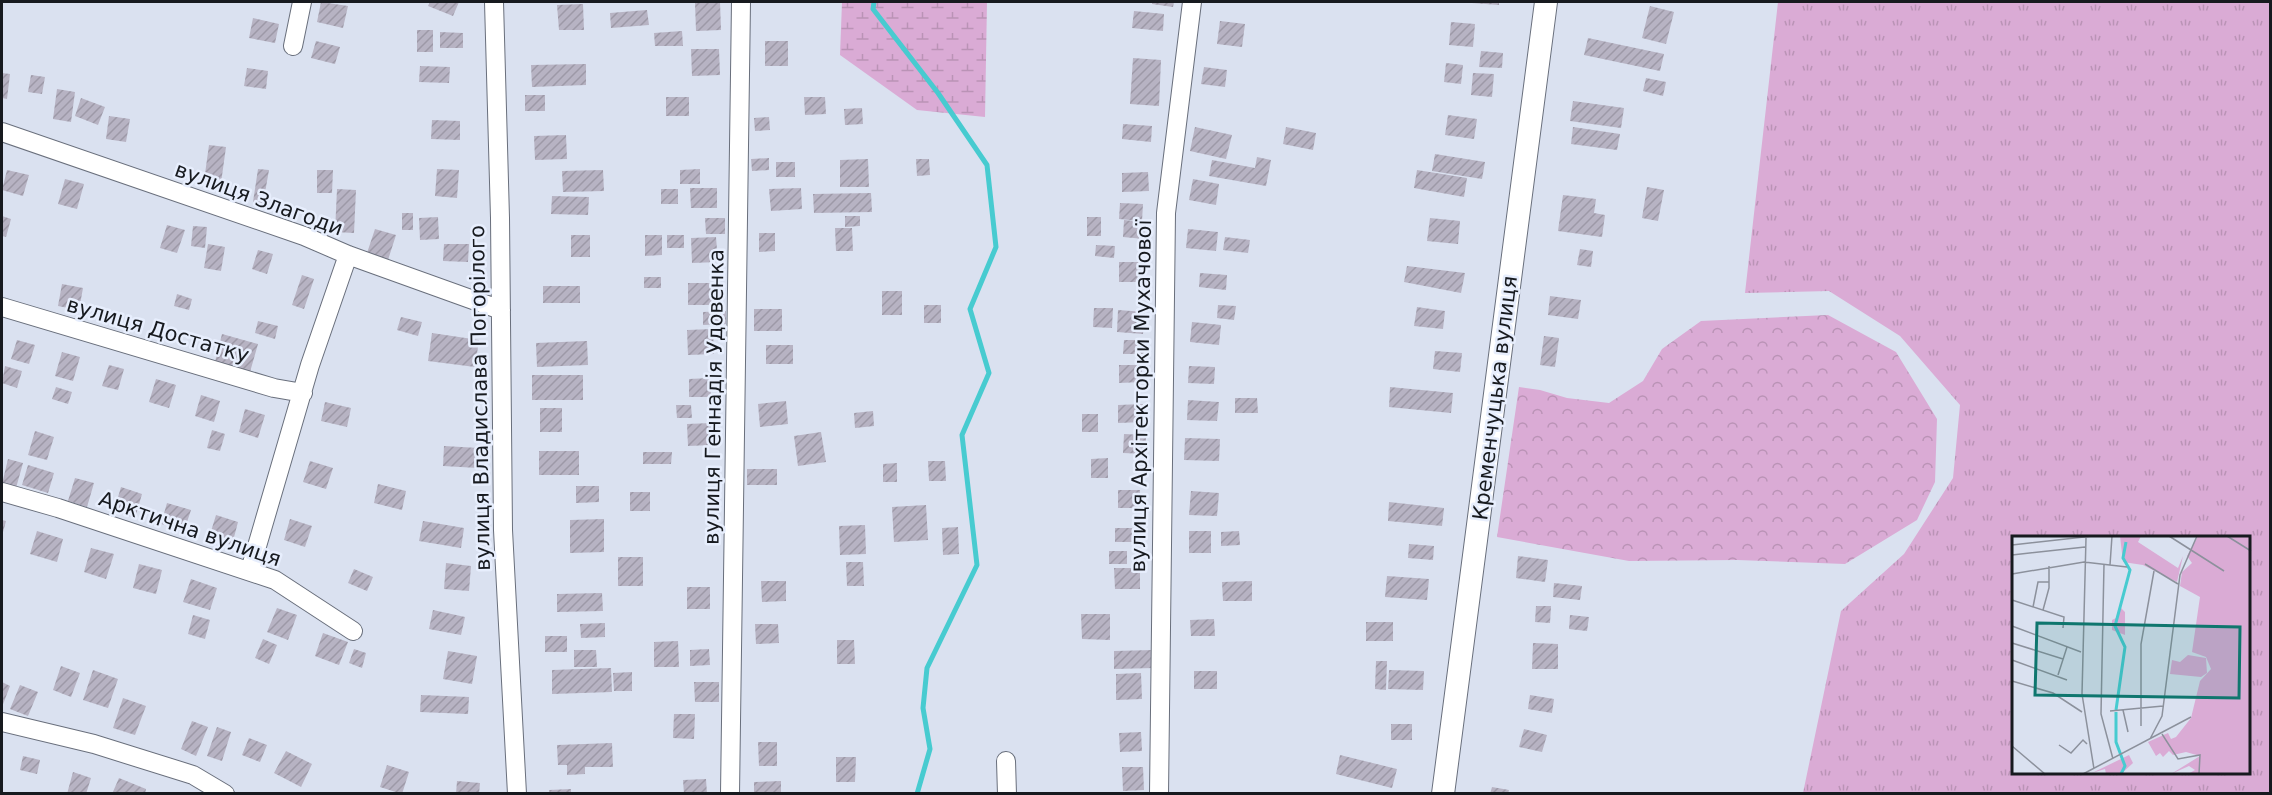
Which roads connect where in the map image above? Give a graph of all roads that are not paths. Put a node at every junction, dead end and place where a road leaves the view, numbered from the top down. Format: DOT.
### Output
graph roads {
  1 [pos="302,2"];
  2 [pos="494,2"];
  3 [pos="741,2"];
  4 [pos="1192,2"];
  5 [pos="1546,2"];
  6 [pos="293,46"];
  7 [pos="2,132"];
  8 [pos="348,255"];
  9 [pos="2,307"];
  10 [pos="501,310"];
  11 [pos="303,393"];
  12 [pos="2,492"];
  13 [pos="250,570"];
  14 [pos="353,631"];
  15 [pos="2,722"];
  16 [pos="1006,761"];
  17 [pos="225,794"];
  18 [pos="517,794"];
  19 [pos="730,794"];
  20 [pos="1006,794"];
  21 [pos="1159,794"];
  22 [pos="1443,794"];
  1 -- 6 [label="street"];
  2 -- 10 [label="street, вулиця Владислава Погорілого"];
  3 -- 19 [label="street, вулиця Геннадія Удовенка"];
  4 -- 21 [label="street, вулиця Архітекторки Мухачової"];
  5 -- 22 [label="street, Кременчуцька вулиця"];
  7 -- 8 [label="street, вулиця Злагоди"];
  8 -- 10 [label="street, вулиця Злагоди"];
  8 -- 11 [label="street"];
  9 -- 11 [label="street, вулиця Достатку"];
  10 -- 18 [label="street, вулиця Владислава Погорілого"];
  11 -- 13 [label="street"];
  12 -- 13 [label="street, Арктична вулиця"];
  13 -- 14 [label="street, Арктична вулиця"];
  15 -- 17 [label="street"];
  16 -- 20 [label="street"];
}
